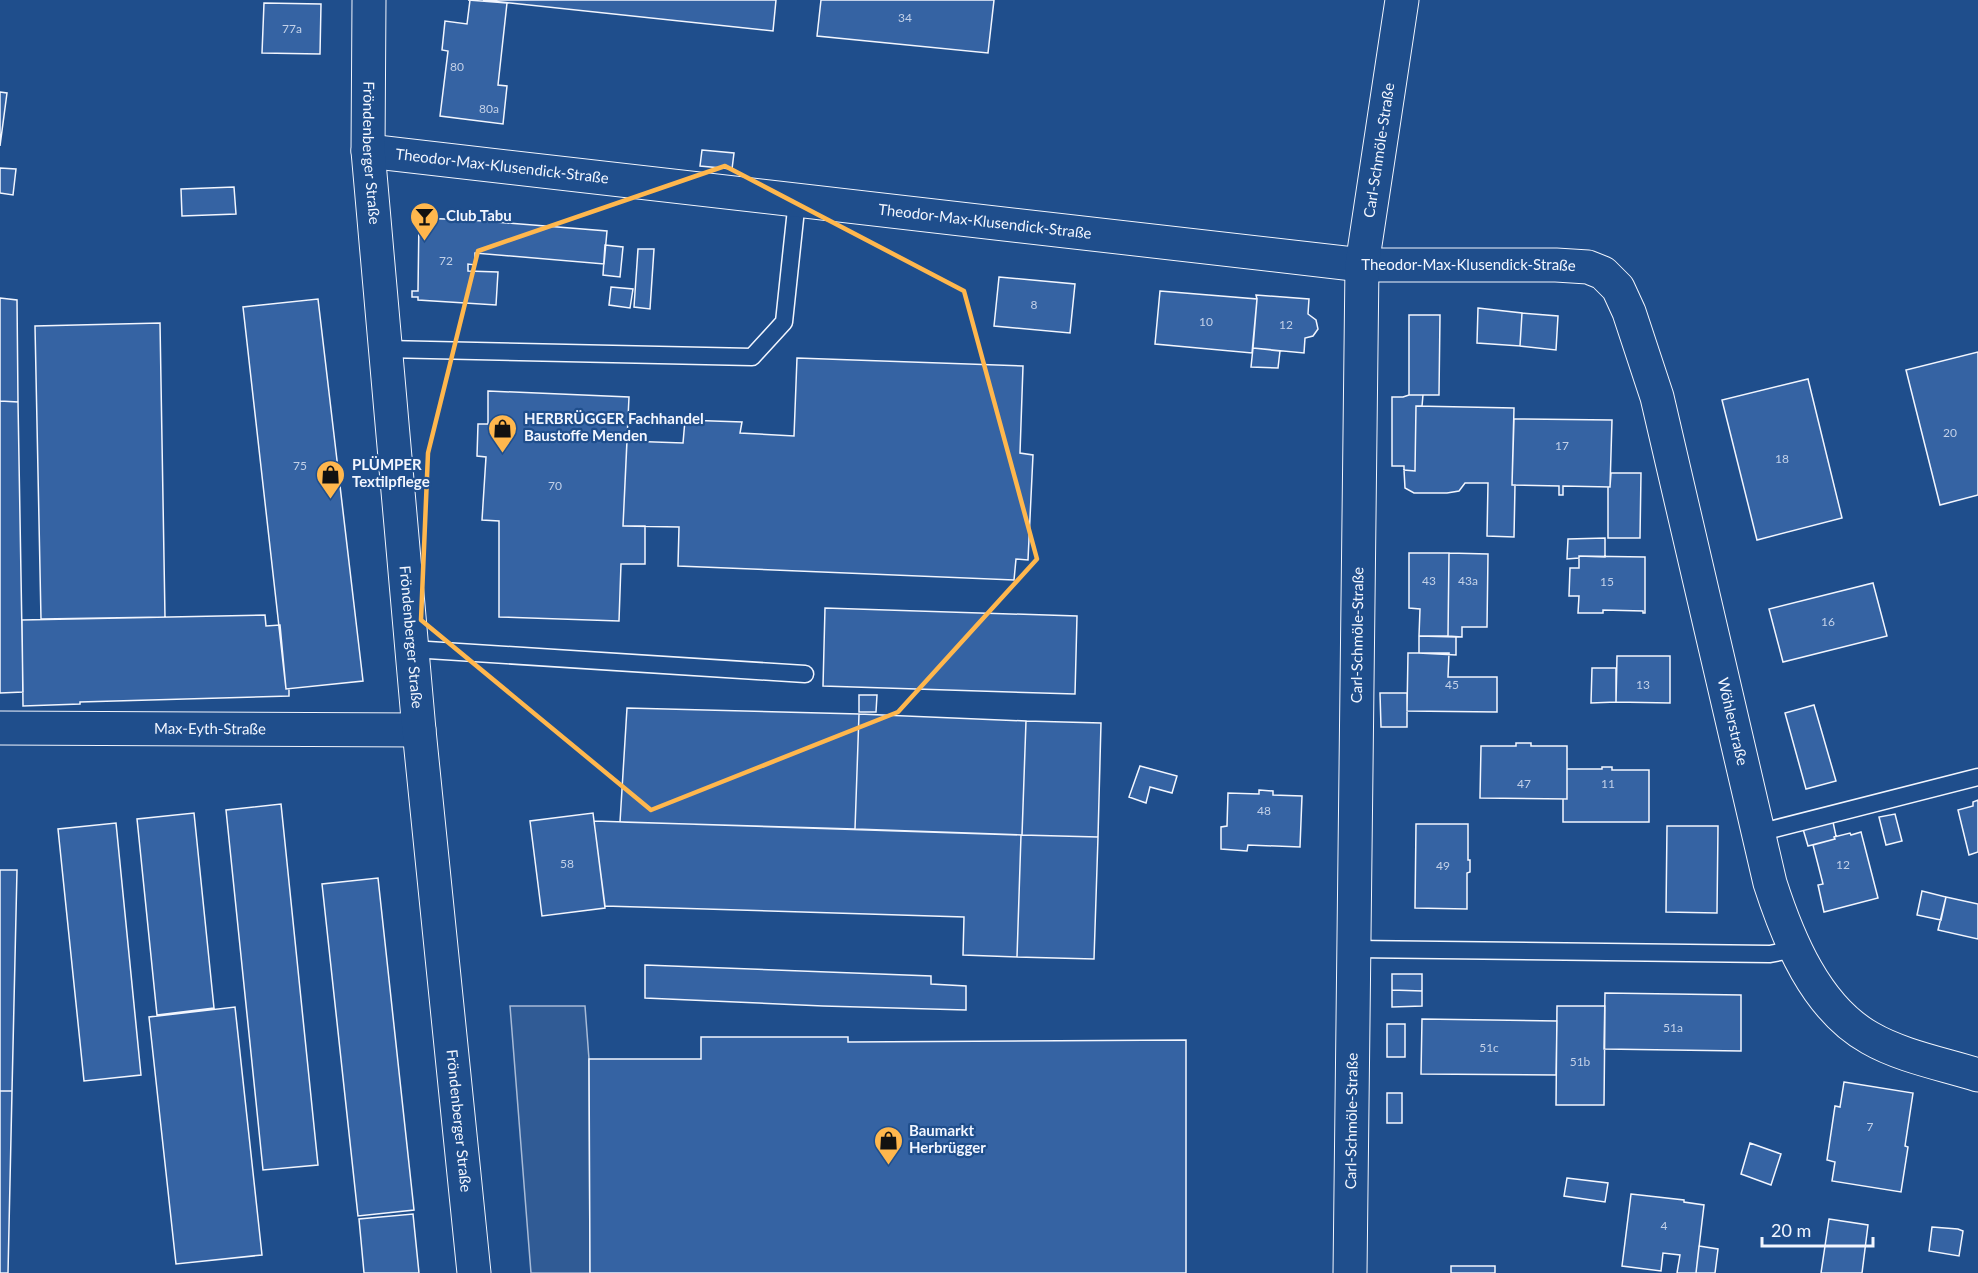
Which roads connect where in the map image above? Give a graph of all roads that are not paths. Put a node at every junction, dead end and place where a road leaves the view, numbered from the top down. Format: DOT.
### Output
graph roads {
  1 [pos="369,0"];
  2 [pos="1402,0"];
  3 [pos="368,151"];
  4 [pos="797,200"];
  5 [pos="1362,266"];
  6 [pos="1603,273"];
  7 [pos="385,349"];
  8 [pos="412,649"];
  9 [pos="805,674"];
  10 [pos="0,728"];
  11 [pos="419,730"];
  12 [pos="1978,777"];
  13 [pos="1758,833"];
  14 [pos="1354,949"];
  15 [pos="1795,949"];
  16 [pos="1978,1075"];
  17 [pos="474,1273"];
  18 [pos="1350,1273"];
  1 -- 3 [label="street, Fröndenberger Straße"];
  2 -- 5 [label="street, Carl-Schmöle-Straße"];
  3 -- 4 [label="street, Theodor-Max-Klusendick-Straße"];
  3 -- 7 [label="street, Fröndenberger Straße"];
  4 -- 5 [label="street, Theodor-Max-Klusendick-Straße"];
  4 -- 7 [label="lane"];
  5 -- 6 [label="street, Theodor-Max-Klusendick-Straße"];
  5 -- 14 [label="street, Carl-Schmöle-Straße"];
  6 -- 13 [label="street, Wöhlerstraße"];
  7 -- 8 [label="street, Fröndenberger Straße"];
  8 -- 9 [label="lane"];
  8 -- 11 [label="street, Fröndenberger Straße"];
  10 -- 11 [label="street, Max-Eyth-Straße"];
  11 -- 17 [label="street, Fröndenberger Straße"];
  12 -- 13 [label="lane"];
  13 -- 15 [label="street, Wöhlerstraße"];
  14 -- 15 [label="lane"];
  14 -- 18 [label="street, Carl-Schmöle-Straße"];
  15 -- 16 [label="street, Wöhlerstraße"];
}
